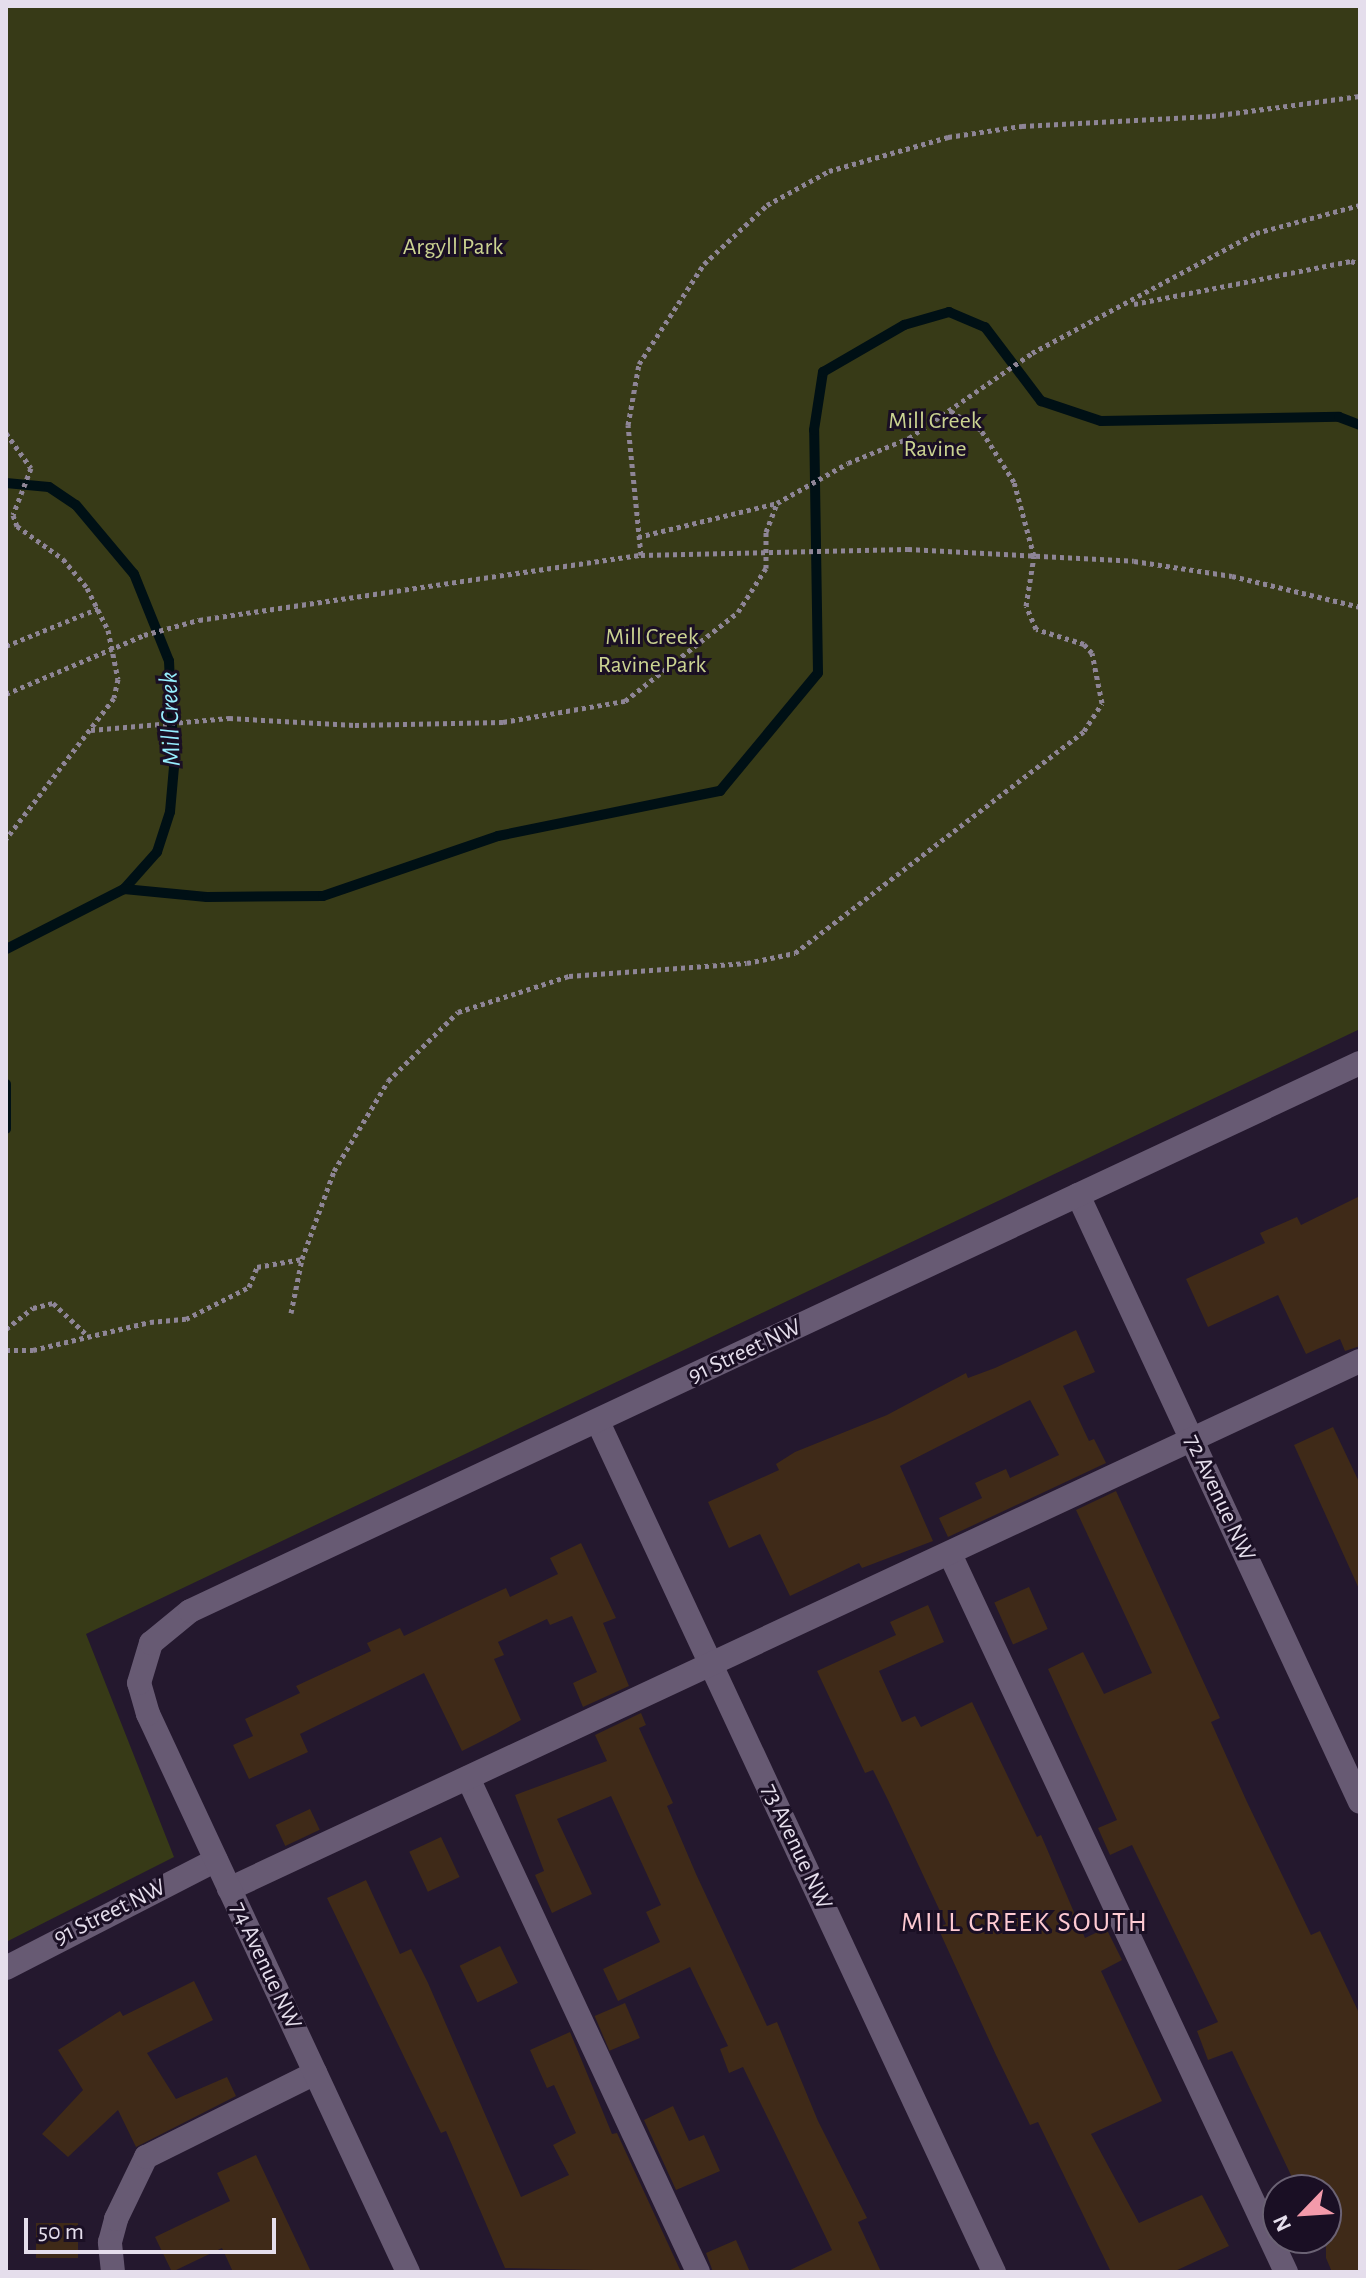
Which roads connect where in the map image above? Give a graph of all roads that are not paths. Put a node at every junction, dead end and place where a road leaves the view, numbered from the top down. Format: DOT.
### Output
graph roads {
  1 [pos="1360,1063"];
  2 [pos="1078,1195"];
  3 [pos="1360,1361"];
  4 [pos="598,1422"];
  5 [pos="1192,1439"];
  6 [pos="950,1554"];
  7 [pos="143,1656"];
  8 [pos="711,1665"];
  9 [pos="468,1778"];
  10 [pos="1360,1802"];
  11 [pos="216,1860"];
  12 [pos="229,1889"];
  13 [pos="6,1968"];
  14 [pos="315,2073"];
  15 [pos="113,2272"];
  16 [pos="408,2272"];
  17 [pos="698,2272"];
  18 [pos="994,2272"];
  19 [pos="1286,2272"];
  1 -- 2 [label="street, 91 Street NW"];
  2 -- 4 [label="street, 91 Street NW"];
  2 -- 5 [label="street, 72 Avenue NW"];
  3 -- 5 [label="street"];
  4 -- 7 [label="street, 91 Street NW"];
  4 -- 8 [label="street, 73 Avenue NW"];
  5 -- 6 [label="street"];
  5 -- 10 [label="street, 72 Avenue NW"];
  6 -- 8 [label="street"];
  6 -- 19 [label="street"];
  7 -- 11 [label="street, 74 Avenue NW"];
  8 -- 9 [label="street"];
  8 -- 18 [label="street, 73 Avenue NW"];
  9 -- 12 [label="street"];
  9 -- 17 [label="street"];
  11 -- 12 [label="street, 74 Avenue NW"];
  11 -- 13 [label="street, 91 Street NW"];
  12 -- 14 [label="street, 74 Avenue NW"];
  14 -- 15 [label="street"];
  14 -- 16 [label="street, 74 Avenue NW"];
}
